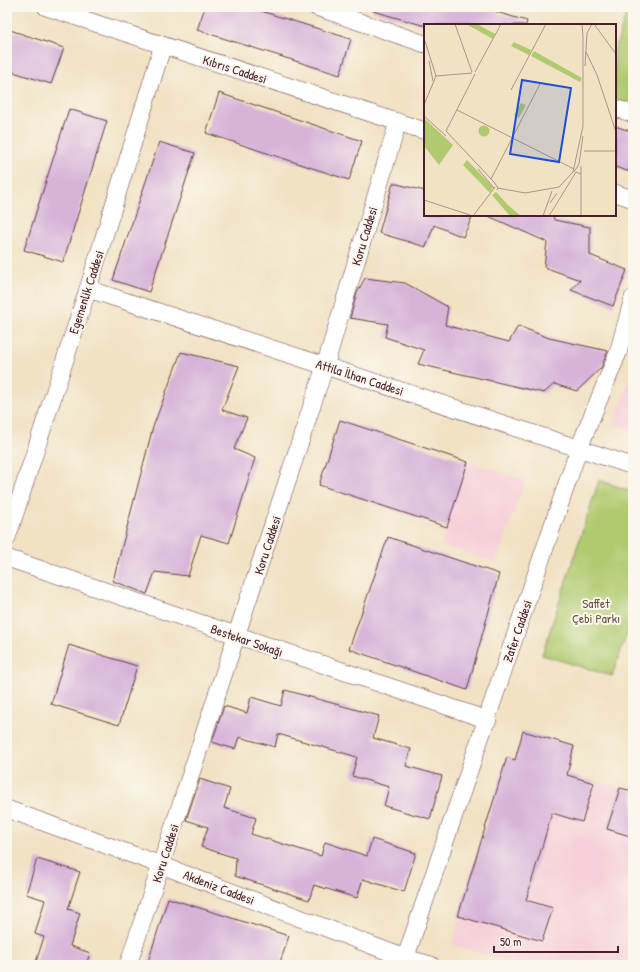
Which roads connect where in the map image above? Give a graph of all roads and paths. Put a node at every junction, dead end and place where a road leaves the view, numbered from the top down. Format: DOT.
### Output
graph roads {
  1 [pos="316,7"];
  2 [pos="55,8"];
  3 [pos="424,44"];
  4 [pos="163,45"];
  5 [pos="616,108"];
  6 [pos="633,114"];
  7 [pos="398,122"];
  8 [pos="424,131"];
  9 [pos="616,194"];
  10 [pos="633,199"];
  11 [pos="88,289"];
  12 [pos="633,298"];
  13 [pos="325,366"];
  14 [pos="579,448"];
  15 [pos="633,466"];
  16 [pos="7,538"];
  17 [pos="7,558"];
  18 [pos="237,637"];
  19 [pos="488,720"];
  20 [pos="7,809"];
  21 [pos="161,865"];
  22 [pos="404,961"];
  23 [pos="128,965"];
  24 [pos="430,965"];
  1 -- 3 [label="street"];
  2 -- 4 [label="street, Kıbrıs Caddesi"];
  4 -- 7 [label="street, Kıbrıs Caddesi"];
  4 -- 11 [label="street, Egemenlik Caddesi"];
  5 -- 6 [label="street"];
  7 -- 8 [label="street, Kıbrıs Caddesi"];
  7 -- 13 [label="street, Koru Caddesi"];
  9 -- 10 [label="street"];
  11 -- 13 [label="street, Attila İlhan Caddesi"];
  11 -- 16 [label="street, Egemenlik Caddesi"];
  12 -- 14 [label="street, Zafer Caddesi"];
  13 -- 14 [label="street, Attila İlhan Caddesi"];
  13 -- 18 [label="street, Koru Caddesi"];
  14 -- 15 [label="street, Attila İlhan Caddesi"];
  14 -- 19 [label="street, Zafer Caddesi"];
  17 -- 18 [label="street, Bestekar Sokağı"];
  18 -- 19 [label="street, Bestekar Sokağı"];
  18 -- 21 [label="street, Koru Caddesi"];
  19 -- 22 [label="street, Zafer Caddesi"];
  20 -- 21 [label="street, Akdeniz Caddesi"];
  21 -- 22 [label="street, Akdeniz Caddesi"];
  21 -- 23 [label="street, Koru Caddesi"];
  22 -- 24 [label="street, Akdeniz Caddesi"];
}
